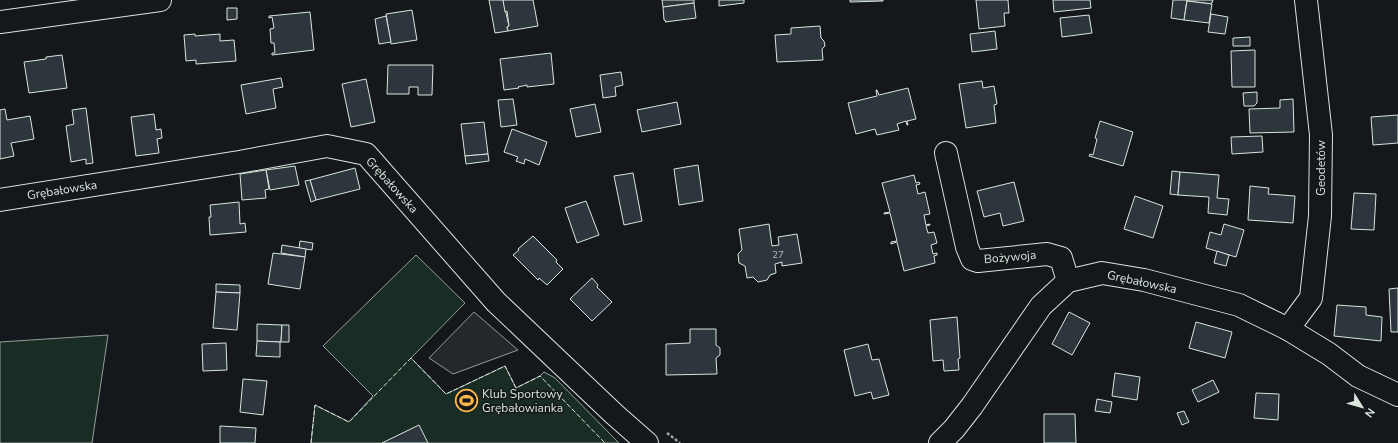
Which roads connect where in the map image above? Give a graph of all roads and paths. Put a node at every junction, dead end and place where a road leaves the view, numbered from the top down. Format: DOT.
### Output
graph roads {
  1 [pos="160,0"];
  2 [pos="1306,0"];
  3 [pos="0,22"];
  4 [pos="946,153"];
  5 [pos="0,200"];
  6 [pos="1068,281"];
  7 [pos="1288,329"];
  8 [pos="1398,395"];
  9 [pos="647,443"];
  10 [pos="940,443"];
  1 -- 3 [label="street"];
  2 -- 7 [label="street, Geodetów"];
  4 -- 6 [label="street, Bożywoja"];
  5 -- 9 [label="street, Grębałowska"];
  6 -- 7 [label="street, Grębałowska"];
  6 -- 10 [label="street, Grębałowska"];
  7 -- 8 [label="street, Grębałowska"];
}
